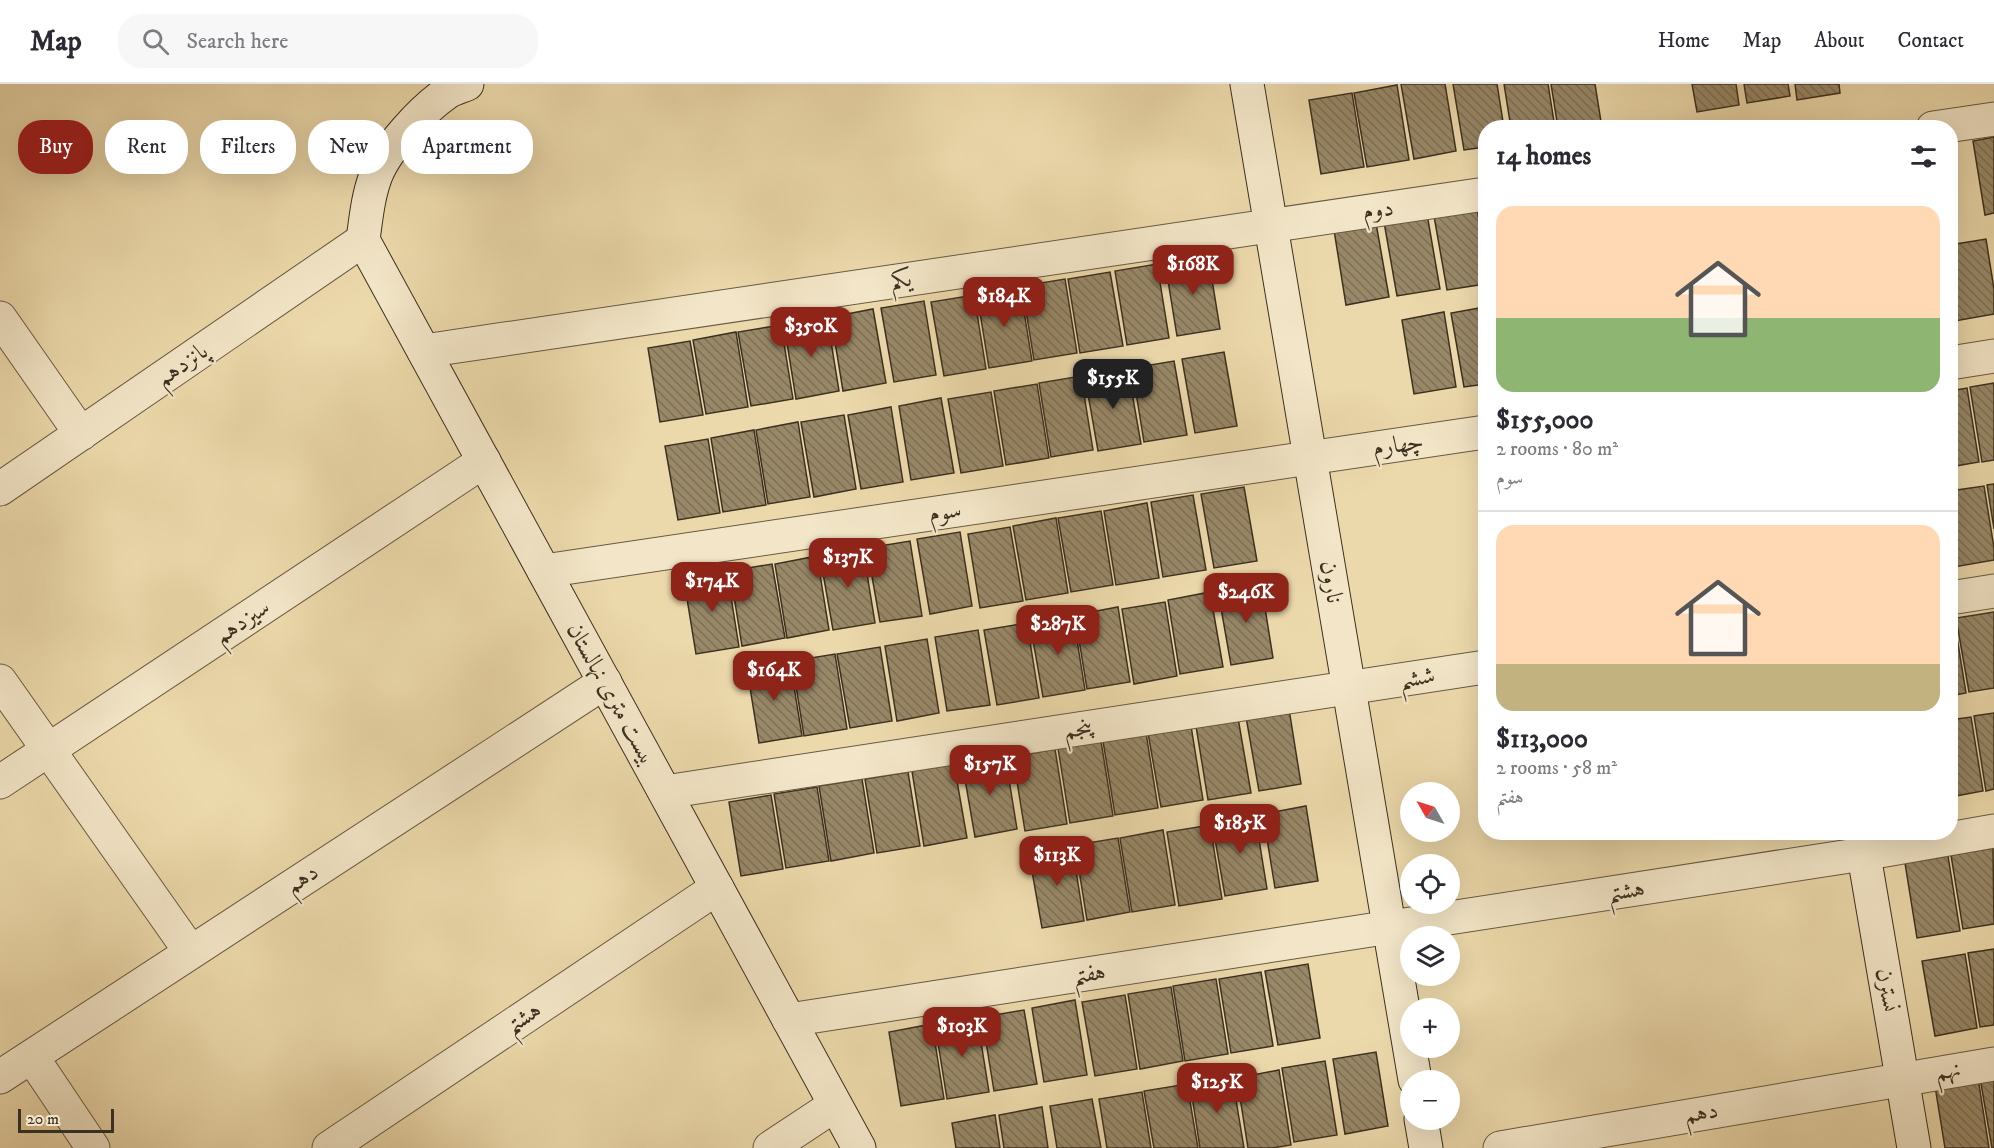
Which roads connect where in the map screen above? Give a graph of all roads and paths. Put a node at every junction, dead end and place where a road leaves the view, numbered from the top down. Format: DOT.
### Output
graph roads {
  1 [pos="467,84"];
  2 [pos="1247,84"];
  3 [pos="1994,118"];
  4 [pos="1958,124"];
  5 [pos="1478,195"];
  6 [pos="1271,225"];
  7 [pos="363,240"];
  8 [pos="0,318"];
  9 [pos="424,351"];
  10 [pos="1994,356"];
  11 [pos="1958,362"];
  12 [pos="1478,433"];
  13 [pos="81,434"];
  14 [pos="1310,458"];
  15 [pos="484,461"];
  16 [pos="0,489"];
  17 [pos="544,571"];
  18 [pos="1994,591"];
  19 [pos="1958,596"];
  20 [pos="1478,668"];
  21 [pos="0,681"];
  22 [pos="605,682"];
  23 [pos="1349,688"];
  24 [pos="49,750"];
  25 [pos="0,782"];
  26 [pos="664,792"];
  27 [pos="1994,831"];
  28 [pos="1958,834"];
  29 [pos="1894,840"];
  30 [pos="1861,843"];
  31 [pos="717,888"];
  32 [pos="1389,928"];
  33 [pos="190,951"];
  34 [pos="789,1020"];
  35 [pos="32,1057"];
  36 [pos="1994,1064"];
  37 [pos="1413,1070"];
  38 [pos="0,1077"];
  39 [pos="1902,1079"];
  40 [pos="836,1105"];
  41 [pos="1423,1130"];
  42 [pos="93,1148"];
  43 [pos="329,1148"];
  44 [pos="770,1148"];
  45 [pos="859,1148"];
  46 [pos="1426,1148"];
  47 [pos="1500,1148"];
  48 [pos="1914,1148"];
  1 -- 7 [label="street"];
  2 -- 6 [label="street, نارون"];
  3 -- 4 [label="street"];
  5 -- 6 [label="street, دوم"];
  6 -- 9 [label="street, یکم"];
  6 -- 14 [label="street, نارون"];
  7 -- 9 [label="street, بیست متری نهالستان"];
  7 -- 13 [label="street, پانزدهم"];
  8 -- 13 [label="street"];
  9 -- 15 [label="street, بیست متری نهالستان"];
  10 -- 11 [label="street"];
  12 -- 14 [label="street, چهارم"];
  13 -- 16 [label="street, پانزدهم"];
  14 -- 17 [label="street, سوم"];
  14 -- 23 [label="street, نارون"];
  15 -- 17 [label="street, بیست متری نهالستان"];
  15 -- 24 [label="street, سیزدهم"];
  17 -- 22 [label="street, بیست متری نهالستان"];
  18 -- 19 [label="street"];
  20 -- 23 [label="street, ششم"];
  21 -- 24 [label="street"];
  22 -- 26 [label="street, بیست متری نهالستان"];
  22 -- 33 [label="street, دهم"];
  23 -- 26 [label="street, پنجم"];
  23 -- 32 [label="street, نارون"];
  24 -- 25 [label="street, سیزدهم"];
  24 -- 33 [label="street"];
  26 -- 31 [label="street, بیست متری نهالستان"];
  27 -- 28 [label="street"];
  29 -- 30 [label="street"];
  30 -- 32 [label="street, هشتم"];
  30 -- 39 [label="street, نسترن"];
  31 -- 34 [label="street, بیست متری نهالستان"];
  31 -- 43 [label="street, هشتم"];
  32 -- 34 [label="street, هفتم"];
  32 -- 37 [label="street, نارون"];
  33 -- 35 [label="street, دهم"];
  34 -- 40 [label="street, بیست متری نهالستان"];
  35 -- 38 [label="street, دهم"];
  35 -- 42 [label="street"];
  36 -- 39 [label="street, نهم"];
  39 -- 47 [label="street, دهم"];
  39 -- 48 [label="street, نسترن"];
  40 -- 44 [label="street"];
  40 -- 45 [label="street, بیست متری نهالستان"];
  41 -- 46 [label="street"];
}
